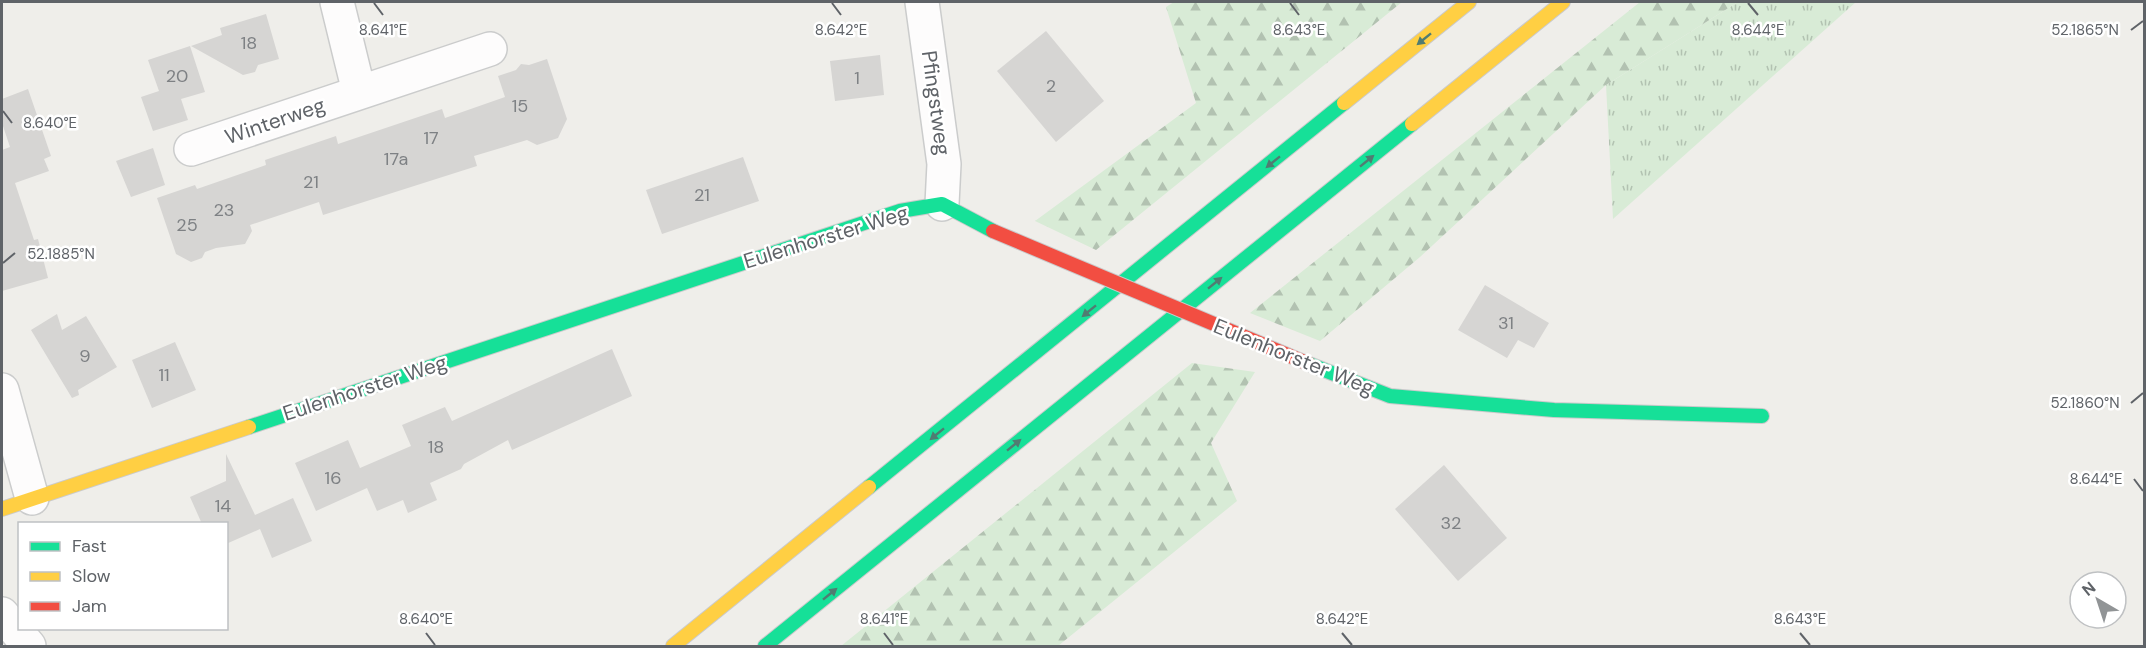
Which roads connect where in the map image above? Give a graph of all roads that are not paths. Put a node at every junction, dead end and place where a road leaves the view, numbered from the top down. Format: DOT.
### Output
graph roads {
  1 [pos="337,2"];
  2 [pos="922,2"];
  3 [pos="1469,2"];
  4 [pos="1563,2"];
  5 [pos="490,49"];
  6 [pos="359,92"];
  7 [pos="191,150"];
  8 [pos="942,204"];
  9 [pos="2,390"];
  10 [pos="1762,416"];
  11 [pos="16,504"];
  12 [pos="2,614"];
  13 [pos="29,646"];
  14 [pos="673,646"];
  15 [pos="765,646"];
  1 -- 6 [label="street"];
  2 -- 8 [label="street, Pfingstweg"];
  3 -- 14 [label="main road, one-way"];
  15 -- 4 [label="main road, one-way"];
  5 -- 6 [label="street, Winterweg"];
  6 -- 7 [label="street, Winterweg"];
  8 -- 10 [label="main road, Eulenhorster Weg, bridge"];
  8 -- 11 [label="main road, Eulenhorster Weg"];
  9 -- 11 [label="street, Eulenhorster Weg"];
  12 -- 13 [label="street"];
}
